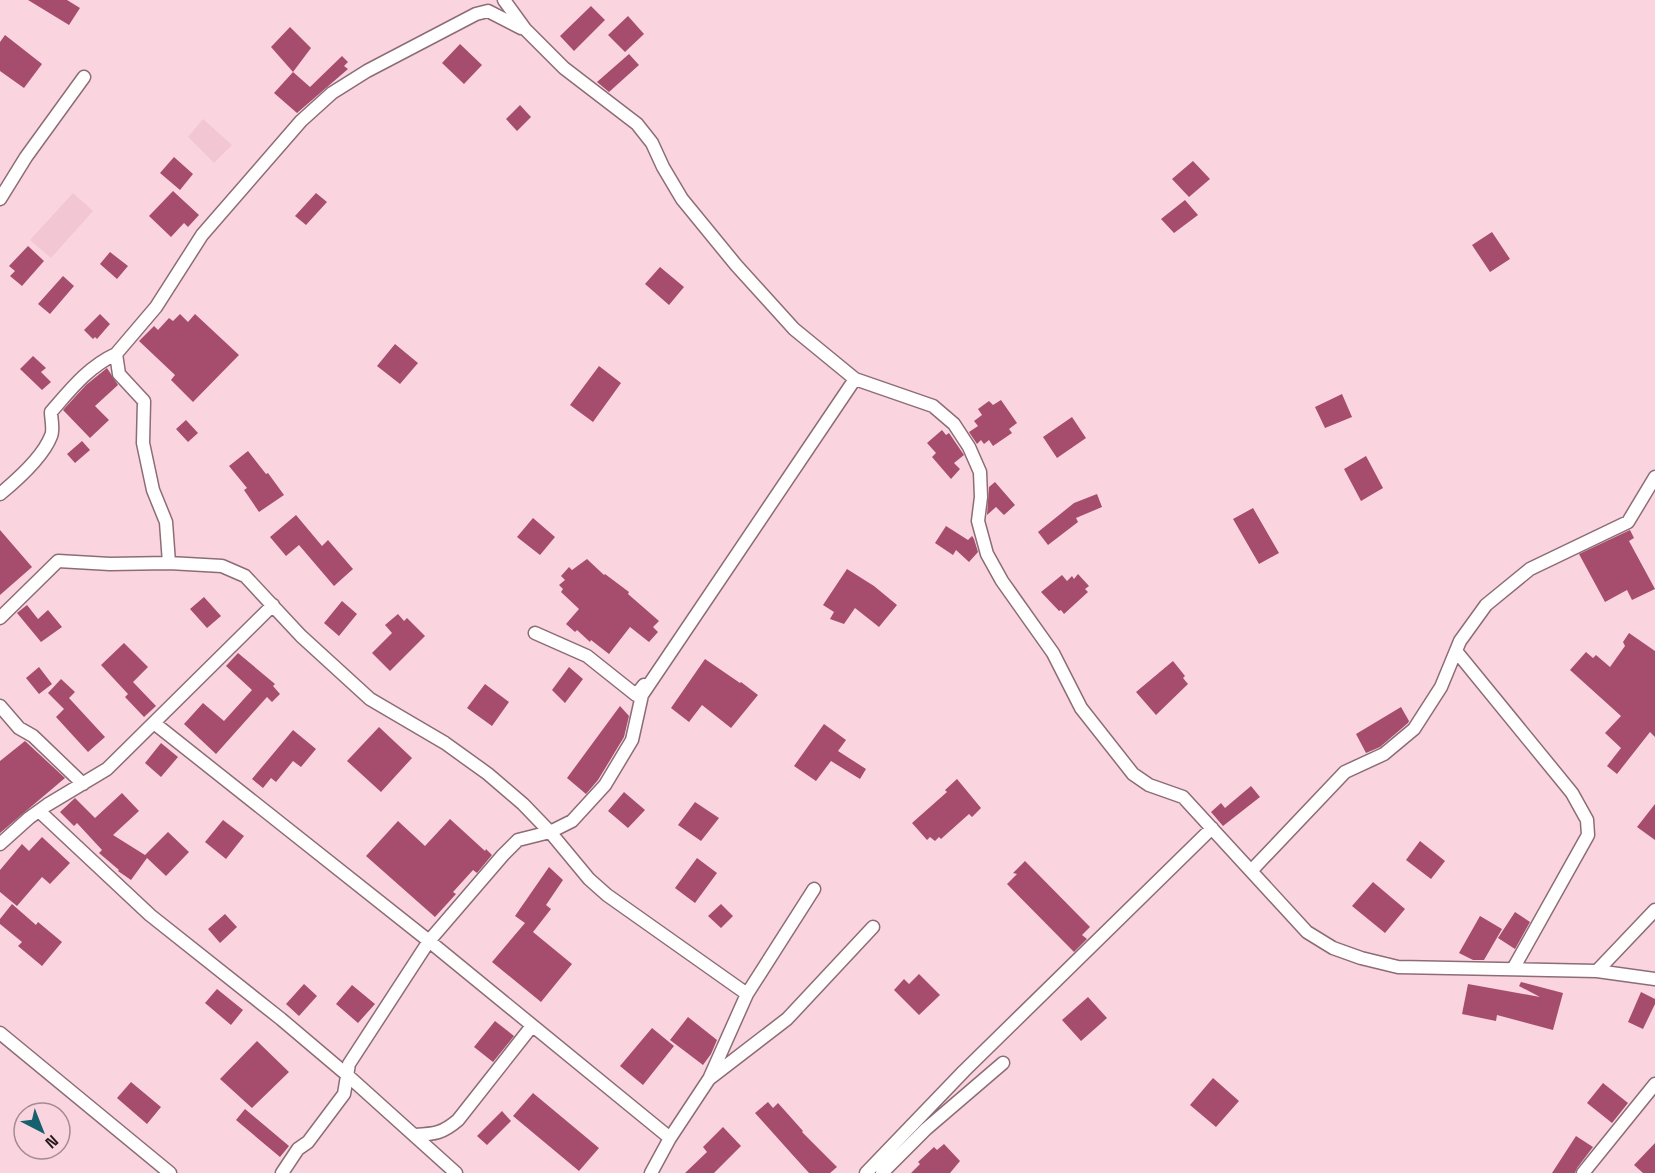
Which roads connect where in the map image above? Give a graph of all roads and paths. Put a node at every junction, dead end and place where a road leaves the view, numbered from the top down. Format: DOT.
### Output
graph roads {
  1 [pos="504,0"];
  2 [pos="525,29"];
  3 [pos="84,77"];
  4 [pos="0,199"];
  5 [pos="116,354"];
  6 [pos="855,379"];
  7 [pos="1655,477"];
  8 [pos="0,494"];
  9 [pos="169,563"];
  10 [pos="273,605"];
  11 [pos="0,618"];
  12 [pos="535,633"];
  13 [pos="678,641"];
  14 [pos="1456,651"];
  15 [pos="0,706"];
  16 [pos="154,723"];
  17 [pos="82,784"];
  18 [pos="39,811"];
  19 [pos="1212,828"];
  20 [pos="550,832"];
  21 [pos="0,844"];
  22 [pos="1251,871"];
  23 [pos="814,890"];
  24 [pos="1655,910"];
  25 [pos="873,927"];
  26 [pos="429,941"];
  27 [pos="1513,969"];
  28 [pos="1597,971"];
  29 [pos="1655,979"];
  30 [pos="747,994"];
  31 [pos="532,1026"];
  32 [pos="0,1033"];
  33 [pos="1003,1063"];
  34 [pos="346,1074"];
  35 [pos="709,1079"];
  36 [pos="1655,1084"];
  37 [pos="415,1135"];
  38 [pos="670,1138"];
  39 [pos="868,1172"];
  40 [pos="885,1172"];
  41 [pos="170,1173"];
  42 [pos="282,1173"];
  43 [pos="456,1173"];
  44 [pos="651,1173"];
  45 [pos="1583,1173"];
  1 -- 2 [label="street"];
  2 -- 5 [label="street"];
  2 -- 6 [label="street"];
  3 -- 4 [label="street"];
  5 -- 8 [label="street"];
  5 -- 9 [label="street"];
  6 -- 13 [label="street"];
  6 -- 19 [label="street"];
  7 -- 14 [label="street"];
  9 -- 10 [label="street"];
  9 -- 11 [label="street"];
  10 -- 16 [label="street"];
  10 -- 20 [label="street"];
  12 -- 13 [label="street"];
  13 -- 20 [label="street"];
  14 -- 22 [label="street"];
  14 -- 27 [label="street"];
  15 -- 17 [label="street"];
  16 -- 17 [label="street"];
  16 -- 26 [label="street"];
  17 -- 18 [label="street"];
  18 -- 21 [label="street"];
  18 -- 34 [label="street"];
  19 -- 22 [label="street"];
  19 -- 39 [label="street"];
  20 -- 26 [label="street"];
  20 -- 30 [label="street"];
  22 -- 27 [label="street"];
  23 -- 30 [label="street"];
  24 -- 28 [label="street"];
  25 -- 35 [label="street"];
  26 -- 31 [label="street"];
  26 -- 34 [label="street"];
  27 -- 28 [label="street"];
  28 -- 29 [label="street"];
  30 -- 35 [label="street"];
  31 -- 37 [label="street"];
  31 -- 38 [label="street"];
  32 -- 41 [label="street"];
  33 -- 40 [label="street"];
  34 -- 37 [label="street"];
  34 -- 42 [label="street"];
  35 -- 38 [label="street"];
  36 -- 45 [label="street"];
  37 -- 43 [label="street"];
  38 -- 44 [label="street"];
}
